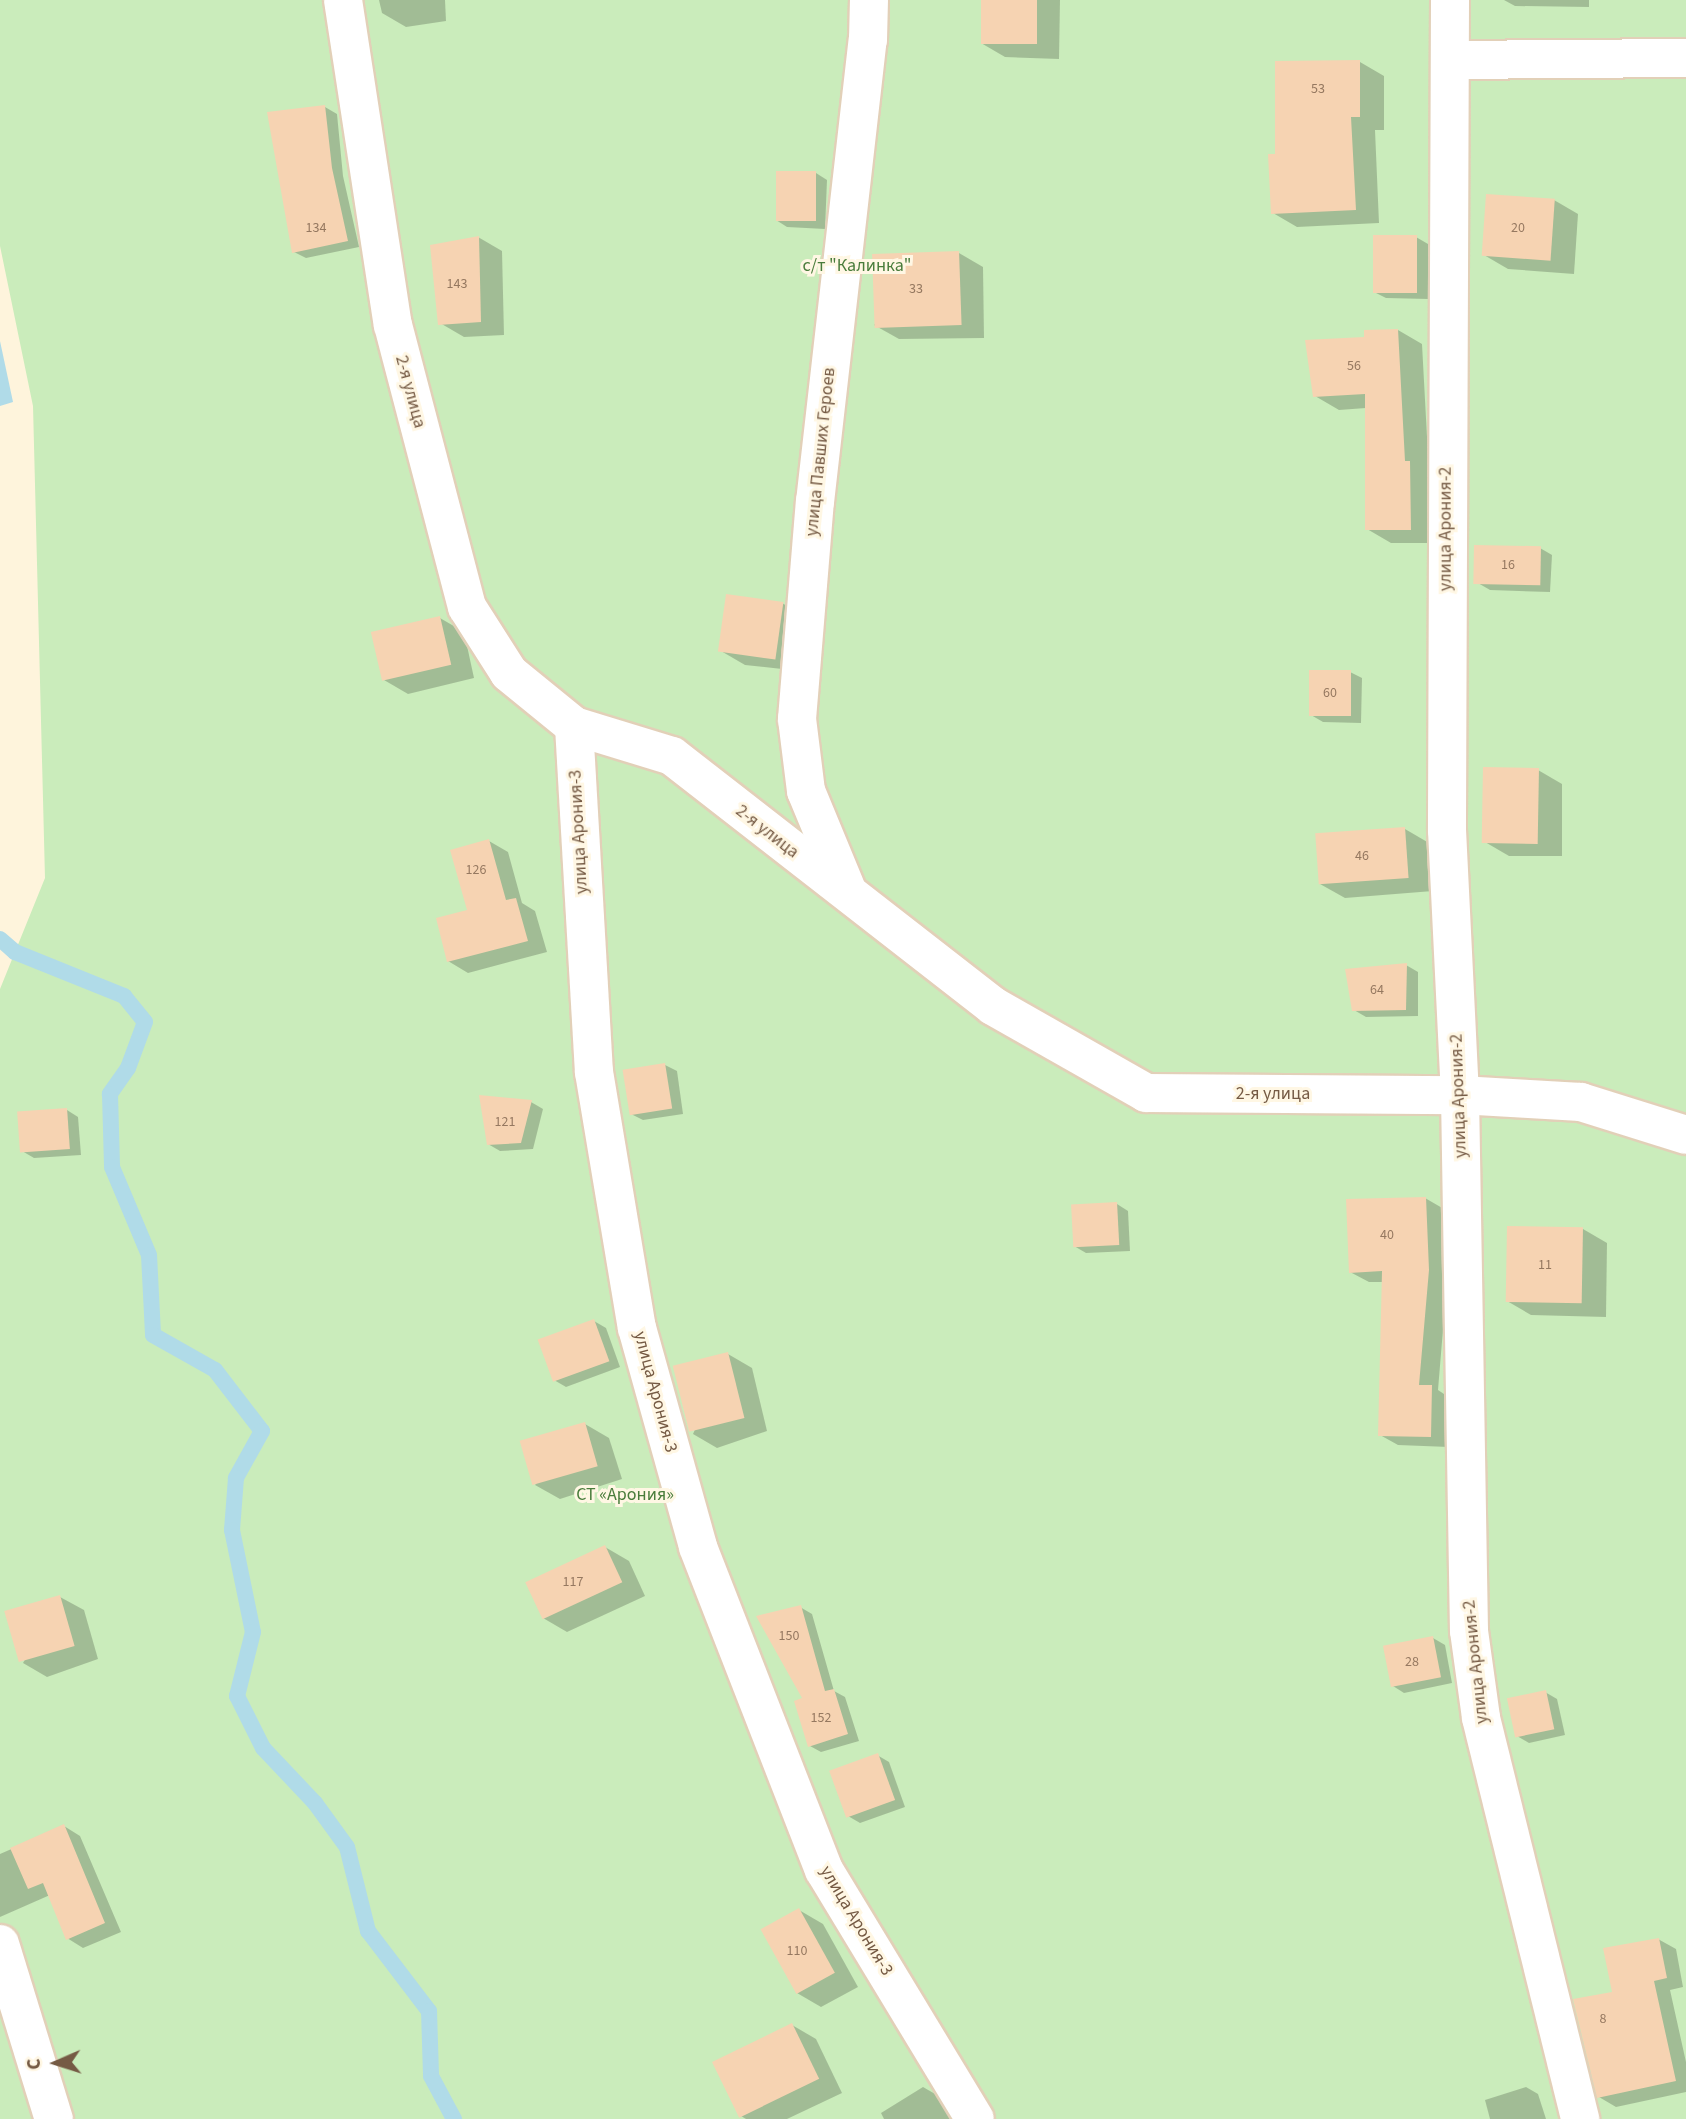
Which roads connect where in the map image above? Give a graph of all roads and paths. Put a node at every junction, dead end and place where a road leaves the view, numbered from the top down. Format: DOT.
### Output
graph roads {
  1 [pos="343,0"];
  2 [pos="869,0"];
  3 [pos="1450,0"];
  4 [pos="1686,58"];
  5 [pos="1451,60"];
  6 [pos="574,726"];
  7 [pos="849,895"];
  8 [pos="1460,1095"];
  9 [pos="1686,1135"];
  10 [pos="0,1944"];
  11 [pos="54,2119"];
  12 [pos="975,2119"];
  13 [pos="1580,2119"];
  1 -- 6 [label="street, 2-я улица"];
  2 -- 7 [label="street, улица Павших Героев"];
  3 -- 5 [label="street, улица Арония-2"];
  4 -- 5 [label="street"];
  5 -- 8 [label="street, улица Арония-2"];
  6 -- 7 [label="street, 2-я улица"];
  6 -- 12 [label="street, улица Арония-3"];
  7 -- 8 [label="street, 2-я улица"];
  8 -- 9 [label="street, 2-я улица"];
  8 -- 13 [label="street, улица Арония-2"];
  10 -- 11 [label="street"];
}
